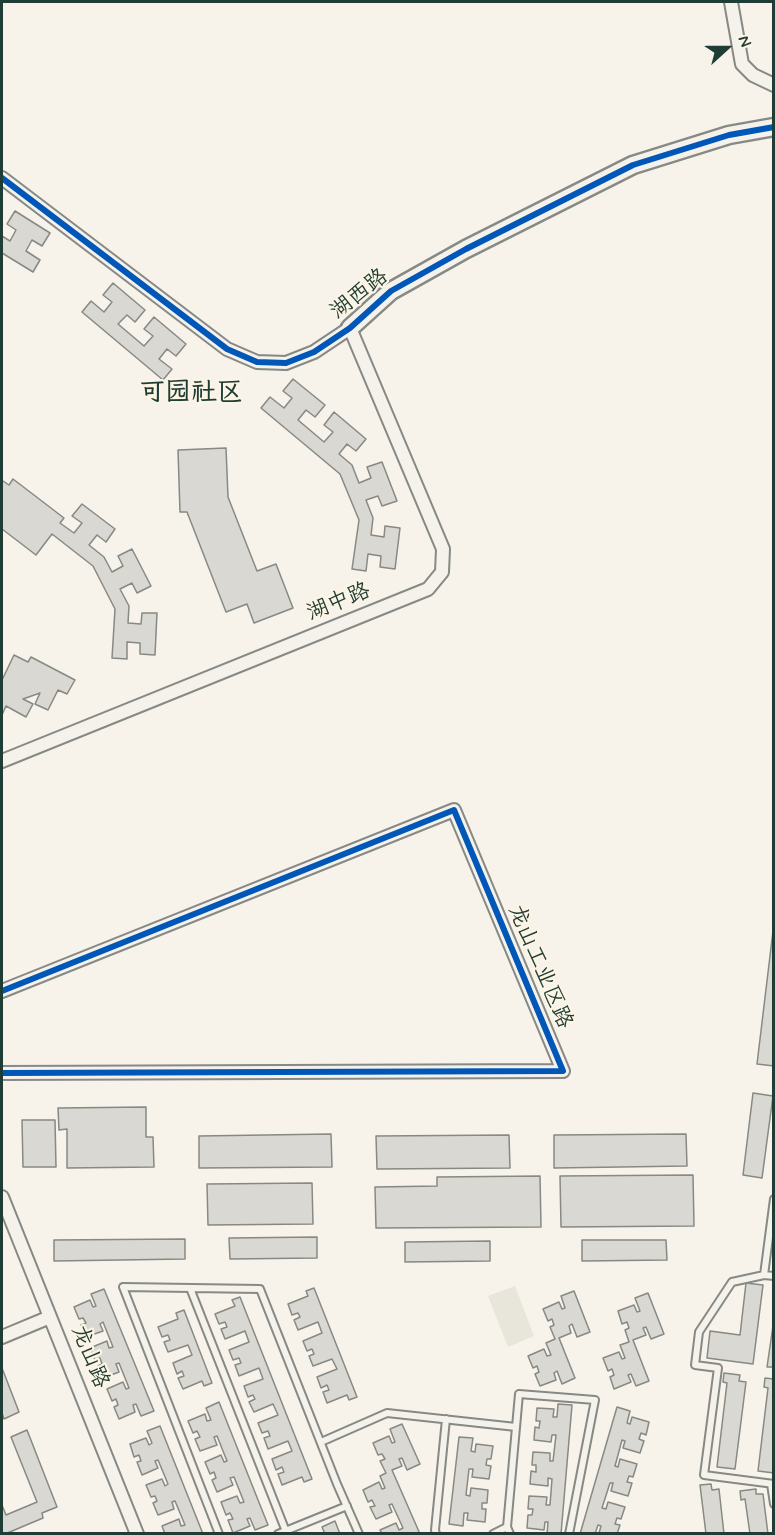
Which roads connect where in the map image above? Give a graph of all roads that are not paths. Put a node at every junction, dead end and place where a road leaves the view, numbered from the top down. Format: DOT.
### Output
graph roads {
  1 [pos="731,2"];
  2 [pos="774,85"];
  3 [pos="774,127"];
  4 [pos="2,178"];
  5 [pos="350,328"];
  6 [pos="2,761"];
  7 [pos="2,991"];
  8 [pos="2,1073"];
  9 [pos="2,1197"];
  10 [pos="774,1199"];
  11 [pos="764,1275"];
  12 [pos="774,1276"];
  13 [pos="190,1288"];
  14 [pos="50,1317"];
  15 [pos="2,1337"];
  16 [pos="446,1419"];
  17 [pos="516,1427"];
  18 [pos="321,1442"];
  19 [pos="772,1484"];
  20 [pos="774,1504"];
  21 [pos="347,1506"];
  22 [pos="509,1530"];
  23 [pos="286,1532"];
  24 [pos="137,1533"];
  25 [pos="219,1533"];
  26 [pos="278,1533"];
  27 [pos="359,1533"];
  28 [pos="436,1533"];
  29 [pos="493,1533"];
  30 [pos="569,1533"];
  1 -- 2 [label="street"];
  3 -- 5 [label="street, 湖西路"];
  4 -- 5 [label="street, 湖西路"];
  5 -- 6 [label="street, 湖中路"];
  7 -- 8 [label="street, 龙山工业区路"];
  9 -- 14 [label="street, 龙山路"];
  10 -- 11 [label="lane"];
  11 -- 12 [label="lane"];
  11 -- 19 [label="lane"];
  13 -- 18 [label="lane"];
  13 -- 23 [label="lane"];
  13 -- 25 [label="lane"];
  14 -- 15 [label="street"];
  14 -- 24 [label="street, 龙山路"];
  16 -- 17 [label="lane"];
  16 -- 18 [label="lane"];
  16 -- 28 [label="lane"];
  17 -- 22 [label="lane"];
  17 -- 30 [label="lane"];
  18 -- 21 [label="lane"];
  19 -- 20 [label="lane"];
  21 -- 23 [label="lane"];
  21 -- 27 [label="lane"];
  22 -- 29 [label="lane"];
  23 -- 26 [label="lane"];
}
